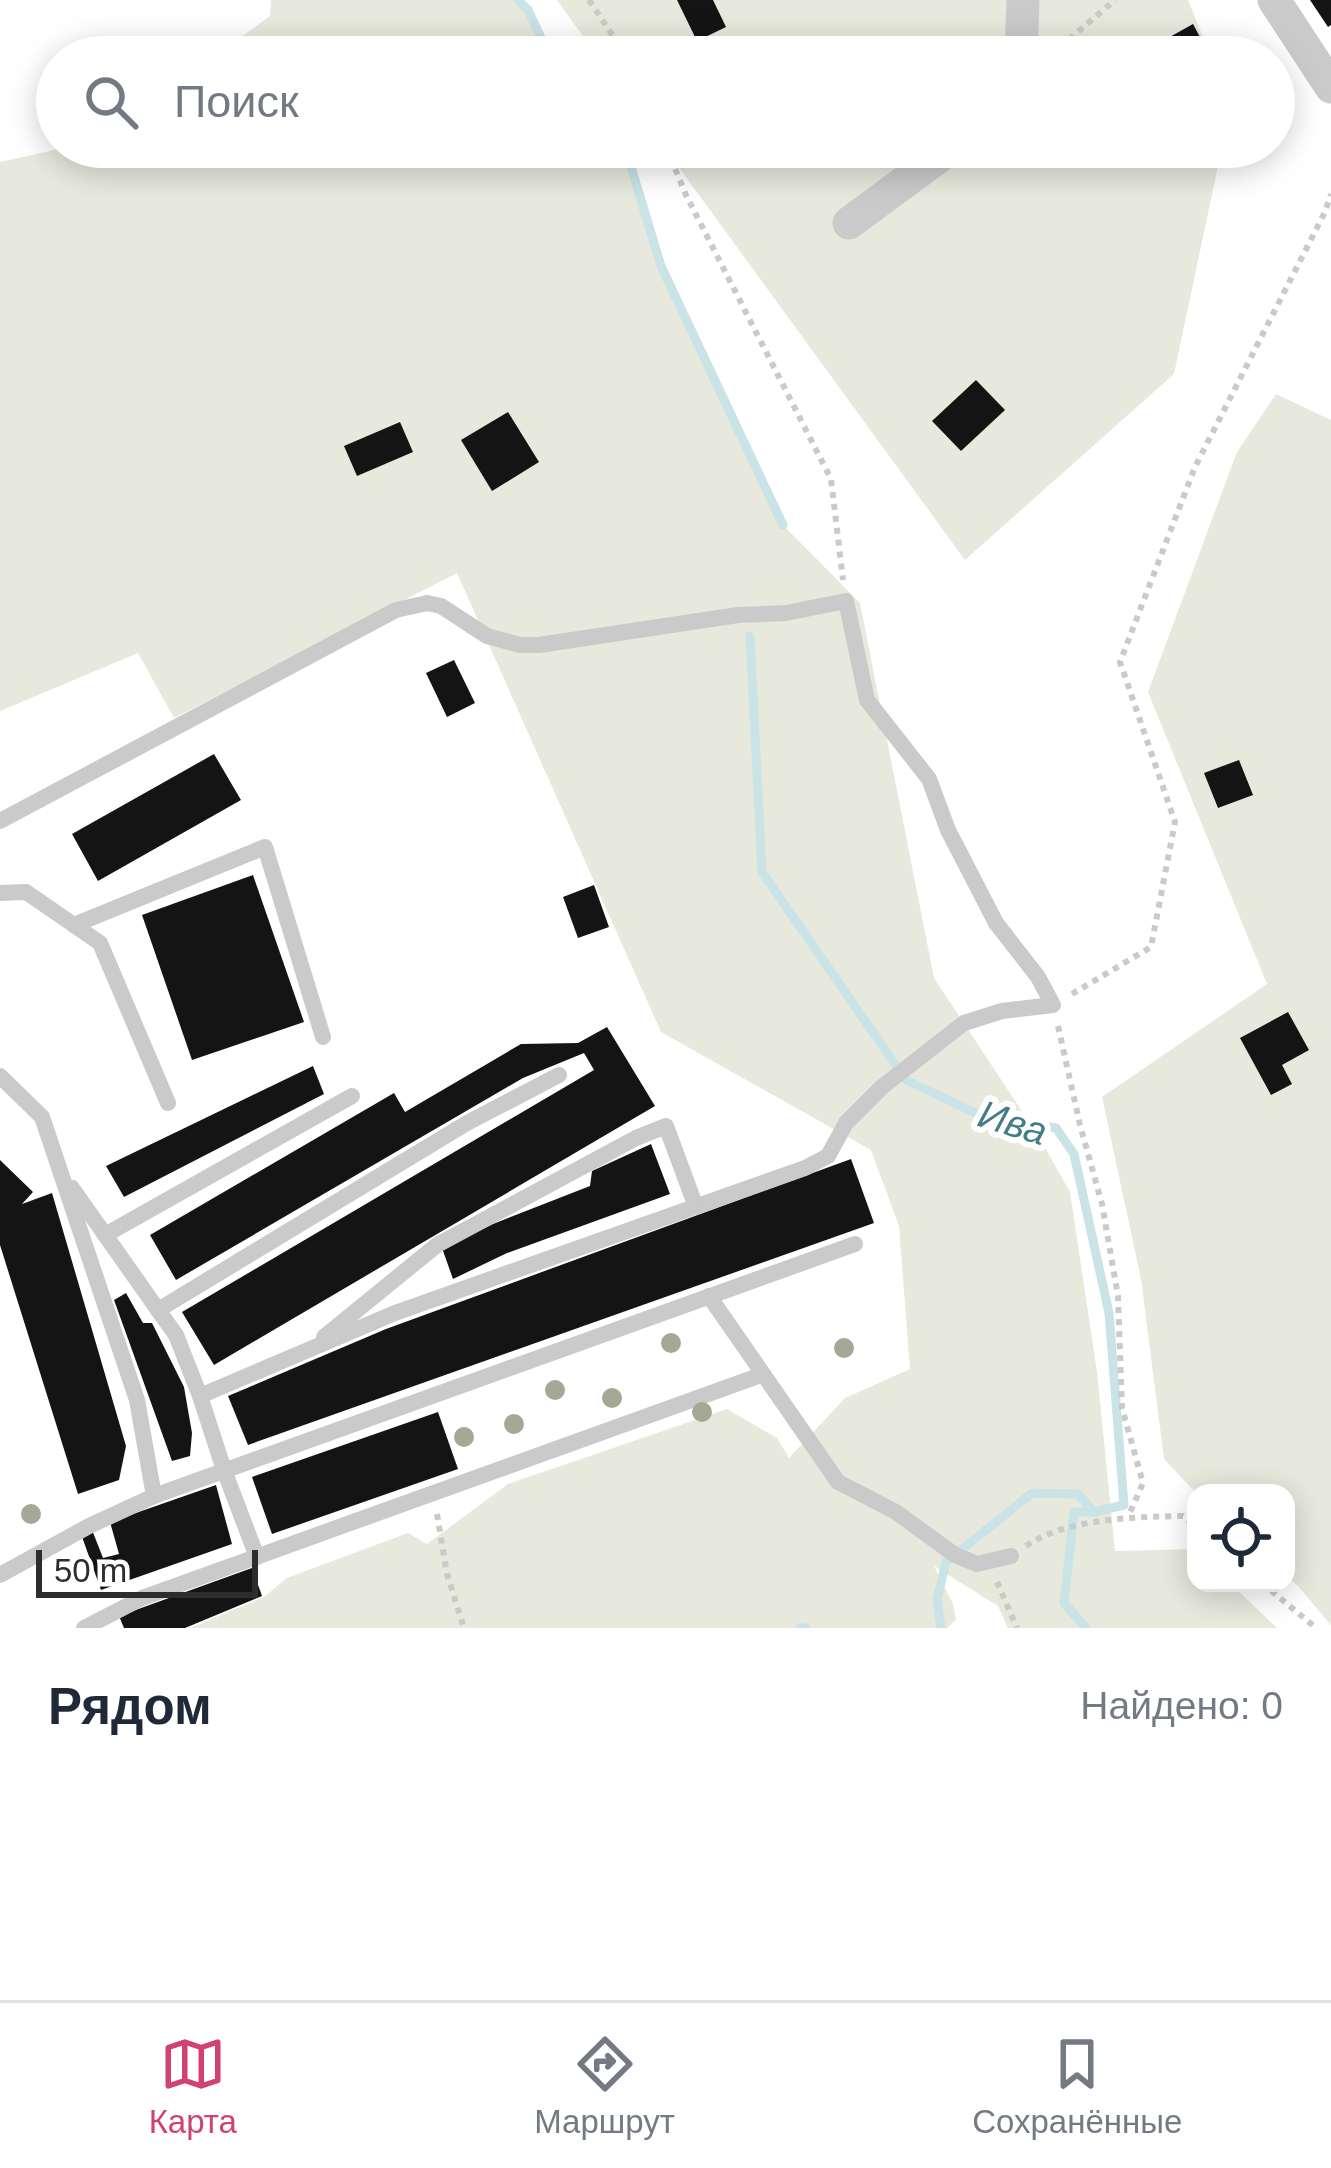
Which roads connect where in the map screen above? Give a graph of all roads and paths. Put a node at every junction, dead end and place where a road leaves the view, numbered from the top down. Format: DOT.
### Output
graph roads {
  1 [pos="589,0"];
  2 [pos="1022,0"];
  3 [pos="1115,0"];
  4 [pos="1274,0"];
  5 [pos="613,36"];
  6 [pos="1021,36"];
  7 [pos="1073,36"];
  8 [pos="1331,87"];
  9 [pos="675,168"];
  10 [pos="924,168"];
  11 [pos="1331,194"];
  12 [pos="849,223"];
  13 [pos="846,601"];
  14 [pos="0,821"];
  15 [pos="0,893"];
  16 [pos="74,926"];
  17 [pos="1053,1005"];
  18 [pos="323,1037"];
  19 [pos="559,1075"];
  20 [pos="0,1076"];
  21 [pos="352,1096"];
  22 [pos="168,1103"];
  23 [pos="60,1171"];
  24 [pos="696,1207"];
  25 [pos="105,1235"];
  26 [pos="855,1244"];
  27 [pos="709,1296"];
  28 [pos="158,1310"];
  29 [pos="310,1349"];
  30 [pos="760,1375"];
  31 [pos="200,1396"];
  32 [pos="224,1470"];
  33 [pos="433,1493"];
  34 [pos="154,1496"];
  35 [pos="1128,1517"];
  36 [pos="1187,1519"];
  37 [pos="1045,1533"];
  38 [pos="1011,1556"];
  39 [pos="257,1557"];
  40 [pos="0,1575"];
  41 [pos="1273,1592"];
  42 [pos="84,1628"];
  43 [pos="464,1628"];
  44 [pos="1316,1628"];
  1 -- 5 [label="path"];
  2 -- 6 [label="street"];
  3 -- 7 [label="path"];
  4 -- 8 [label="street"];
  9 -- 13 [label="path"];
  10 -- 12 [label="street"];
  11 -- 17 [label="path"];
  13 -- 14 [label="lane"];
  13 -- 17 [label="lane"];
  15 -- 16 [label="lane"];
  16 -- 18 [label="lane"];
  16 -- 22 [label="lane"];
  17 -- 24 [label="lane"];
  17 -- 35 [label="path"];
  19 -- 28 [label="lane"];
  20 -- 23 [label="lane"];
  21 -- 25 [label="lane"];
  23 -- 25 [label="lane"];
  23 -- 34 [label="lane"];
  24 -- 29 [label="lane"];
  24 -- 29 [label="lane"];
  25 -- 28 [label="lane"];
  26 -- 27 [label="lane"];
  27 -- 30 [label="lane"];
  27 -- 32 [label="lane"];
  28 -- 31 [label="lane"];
  29 -- 31 [label="lane"];
  30 -- 33 [label="lane"];
  30 -- 38 [label="lane"];
  31 -- 32 [label="lane"];
  32 -- 34 [label="lane"];
  32 -- 39 [label="lane"];
  33 -- 39 [label="lane"];
  33 -- 43 [label="path"];
  34 -- 40 [label="lane"];
  35 -- 36 [label="path"];
  35 -- 37 [label="path"];
  39 -- 42 [label="lane"];
  41 -- 44 [label="path"];
}
